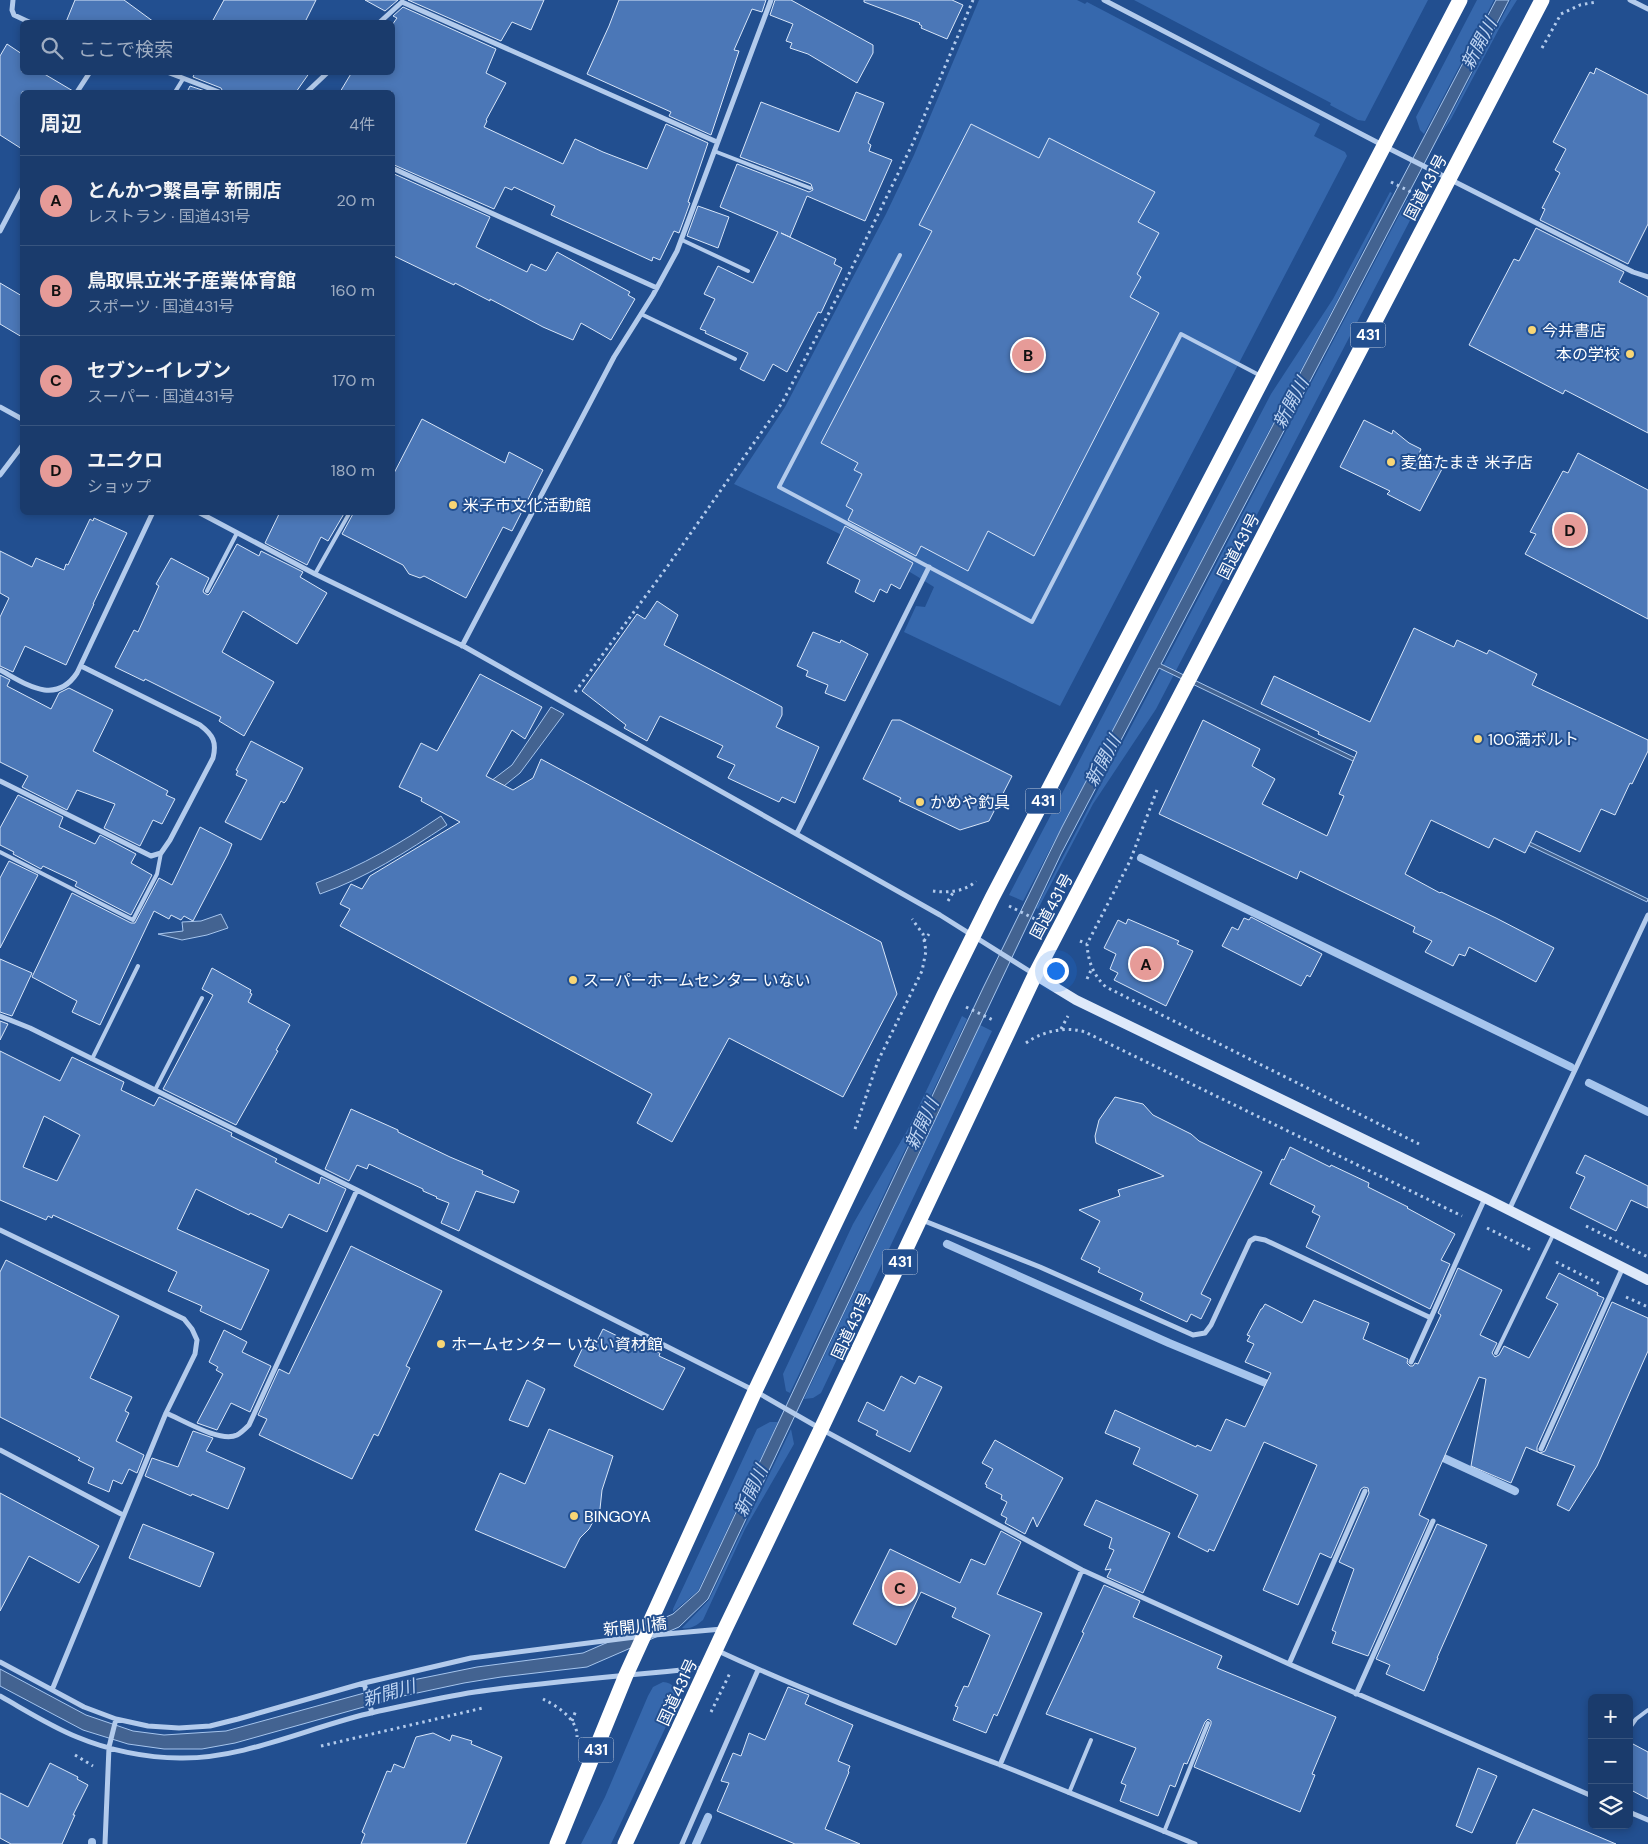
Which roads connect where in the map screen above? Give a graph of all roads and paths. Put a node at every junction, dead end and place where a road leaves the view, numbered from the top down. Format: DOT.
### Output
graph roads {
  1 [pos="13,0"];
  2 [pos="771,0"];
  3 [pos="973,0"];
  4 [pos="1104,0"];
  5 [pos="1460,0"];
  6 [pos="1542,0"];
  7 [pos="1630,0"];
  8 [pos="401,1"];
  9 [pos="1596,2"];
  10 [pos="1648,9"];
  11 [pos="22,20"];
  12 [pos="382,20"];
  13 [pos="1542,49"];
  14 [pos="88,75"];
  15 [pos="175,75"];
  16 [pos="325,75"];
  17 [pos="183,78"];
  18 [pos="77,90"];
  19 [pos="175,90"];
  20 [pos="214,90"];
  21 [pos="309,90"];
  22 [pos="717,142"];
  23 [pos="1388,148"];
  24 [pos="714,151"];
  25 [pos="395,169"];
  26 [pos="1445,177"];
  27 [pos="1392,182"];
  28 [pos="810,188"];
  29 [pos="20,193"];
  30 [pos="1421,198"];
  31 [pos="0,231"];
  32 [pos="682,240"];
  33 [pos="900,255"];
  34 [pos="748,271"];
  35 [pos="1648,277"];
  36 [pos="657,288"];
  37 [pos="641,314"];
  38 [pos="735,359"];
  39 [pos="1264,378"];
  40 [pos="0,407"];
  41 [pos="20,418"];
  42 [pos="20,449"];
  43 [pos="0,475"];
  44 [pos="152,515"];
  45 [pos="204,515"];
  46 [pos="348,515"];
  47 [pos="237,533"];
  48 [pos="929,567"];
  49 [pos="315,574"];
  50 [pos="207,591"];
  51 [pos="462,646"];
  52 [pos="81,666"];
  53 [pos="0,670"];
  54 [pos="566,704"];
  55 [pos="0,781"];
  56 [pos="1160,781"];
  57 [pos="796,833"];
  58 [pos="0,852"];
  59 [pos="161,853"];
  60 [pos="954,891"];
  61 [pos="948,901"];
  62 [pos="1005,904"];
  63 [pos="1648,915"];
  64 [pos="907,916"];
  65 [pos="1036,919"];
  66 [pos="929,934"];
  67 [pos="972,937"];
  68 [pos="1080,940"];
  69 [pos="924,941"];
  70 [pos="1087,944"];
  71 [pos="138,966"];
  72 [pos="1092,968"];
  73 [pos="1029,971"];
  74 [pos="1087,979"];
  75 [pos="916,982"];
  76 [pos="924,985"];
  77 [pos="202,998"];
  78 [pos="966,1007"];
  79 [pos="0,1016"];
  80 [pos="1068,1016"];
  81 [pos="998,1023"];
  82 [pos="1061,1029"];
  83 [pos="1024,1045"];
  84 [pos="92,1059"];
  85 [pos="155,1090"];
  86 [pos="854,1132"];
  87 [pos="1422,1145"];
  88 [pos="357,1190"];
  89 [pos="1485,1198"];
  90 [pos="1509,1210"];
  91 [pos="1462,1216"];
  92 [pos="920,1219"];
  93 [pos="1487,1228"];
  94 [pos="0,1230"];
  95 [pos="1554,1233"];
  96 [pos="1543,1256"];
  97 [pos="1623,1267"];
  98 [pos="1648,1280"];
  99 [pos="1612,1290"];
  100 [pos="1648,1307"];
  101 [pos="1431,1318"];
  102 [pos="1496,1352"];
  103 [pos="1411,1362"];
  104 [pos="758,1393"];
  105 [pos="166,1413"];
  106 [pos="818,1427"];
  107 [pos="1541,1449"];
  108 [pos="0,1450"];
  109 [pos="1365,1491"];
  110 [pos="123,1515"];
  111 [pos="1433,1521"];
  112 [pos="1082,1570"];
  113 [pos="725,1629"];
  114 [pos="643,1636"];
  115 [pos="715,1650"];
  116 [pos="0,1662"];
  117 [pos="1289,1664"];
  118 [pos="708,1668"];
  119 [pos="758,1670"];
  120 [pos="626,1675"];
  121 [pos="364,1683"];
  122 [pos="52,1690"];
  123 [pos="1356,1694"];
  124 [pos="0,1696"];
  125 [pos="536,1698"];
  126 [pos="489,1707"];
  127 [pos="576,1710"];
  128 [pos="1648,1710"];
  129 [pos="371,1711"];
  130 [pos="115,1721"];
  131 [pos="572,1722"];
  132 [pos="1208,1723"];
  133 [pos="1633,1723"];
  134 [pos="577,1739"];
  135 [pos="1091,1740"];
  136 [pos="110,1744"];
  137 [pos="317,1746"];
  138 [pos="1000,1765"];
  139 [pos="1069,1793"];
  140 [pos="1588,1794"];
  141 [pos="1633,1814"];
  142 [pos="1648,1820"];
  143 [pos="1164,1832"];
  144 [pos="105,1844"];
  145 [pos="557,1844"];
  146 [pos="625,1844"];
  147 [pos="682,1844"];
  148 [pos="1195,1844"];
  1 -- 11 [label="street"];
  2 -- 22 [label="street"];
  3 -- 54 [label="path"];
  4 -- 23 [label="street"];
  5 -- 23 [label="highway, 431"];
  6 -- 26 [label="highway, 国道431号 / 431"];
  7 -- 10 [label="street"];
  8 -- 12 [label="street"];
  8 -- 22 [label="street"];
  9 -- 13 [label="path"];
  14 -- 18 [label="street"];
  15 -- 17 [label="street"];
  16 -- 21 [label="street"];
  17 -- 19 [label="lane"];
  17 -- 20 [label="street"];
  22 -- 24 [label="street"];
  23 -- 26 [label="street"];
  23 -- 39 [label="highway, 431"];
  24 -- 28 [label="lane"];
  24 -- 32 [label="street"];
  25 -- 36 [label="street"];
  26 -- 35 [label="street"];
  26 -- 73 [label="highway, 国道431号 / 431"];
  27 -- 30 [label="path"];
  29 -- 31 [label="street"];
  32 -- 34 [label="lane"];
  32 -- 36 [label="street"];
  33 -- 48 [label="lane"];
  36 -- 37 [label="street"];
  37 -- 38 [label="lane"];
  37 -- 51 [label="street"];
  39 -- 48 [label="lane"];
  39 -- 67 [label="highway, 431"];
  40 -- 41 [label="street"];
  42 -- 43 [label="street"];
  44 -- 52 [label="street"];
  45 -- 47 [label="street"];
  46 -- 49 [label="lane"];
  47 -- 49 [label="street"];
  47 -- 50 [label="lane"];
  48 -- 57 [label="street"];
  49 -- 51 [label="street"];
  51 -- 54 [label="street"];
  52 -- 53 [label="street"];
  52 -- 59 [label="street"];
  54 -- 57 [label="street"];
  55 -- 59 [label="street"];
  56 -- 70 [label="path"];
  57 -- 67 [label="street"];
  58 -- 59 [label="lane"];
  60 -- 61 [label="path"];
  62 -- 65 [label="path"];
  63 -- 90 [label="street"];
  64 -- 69 [label="path"];
  66 -- 69 [label="path"];
  67 -- 73 [label="street"];
  67 -- 104 [label="highway, 431"];
  68 -- 70 [label="path"];
  69 -- 75 [label="path"];
  70 -- 72 [label="path"];
  71 -- 84 [label="lane"];
  72 -- 74 [label="path"];
  72 -- 87 [label="path"];
  73 -- 89 [label="street"];
  73 -- 92 [label="highway, 国道431号 / 431"];
  75 -- 76 [label="path"];
  75 -- 86 [label="path"];
  77 -- 85 [label="lane"];
  78 -- 81 [label="path"];
  79 -- 84 [label="street"];
  80 -- 82 [label="path"];
  82 -- 83 [label="path"];
  82 -- 91 [label="path"];
  84 -- 85 [label="street"];
  85 -- 88 [label="street"];
  88 -- 104 [label="street"];
  88 -- 105 [label="street"];
  89 -- 90 [label="street"];
  89 -- 101 [label="street"];
  90 -- 95 [label="street"];
  92 -- 101 [label="street"];
  92 -- 106 [label="highway, 国道431号 / 431"];
  93 -- 96 [label="path"];
  94 -- 105 [label="street"];
  95 -- 96 [label="lane"];
  95 -- 97 [label="street"];
  96 -- 99 [label="path"];
  96 -- 102 [label="lane"];
  97 -- 98 [label="street"];
  97 -- 99 [label="street"];
  99 -- 100 [label="path"];
  99 -- 107 [label="street"];
  101 -- 103 [label="street"];
  104 -- 106 [label="street"];
  104 -- 114 [label="highway, 431"];
  105 -- 110 [label="street"];
  106 -- 112 [label="street"];
  106 -- 113 [label="highway, 国道431号 / 431"];
  108 -- 110 [label="street"];
  109 -- 117 [label="street"];
  110 -- 122 [label="street"];
  111 -- 123 [label="street"];
  112 -- 117 [label="street"];
  112 -- 138 [label="street"];
  113 -- 114 [label="street, 新開川橋"];
  113 -- 115 [label="highway, 国道431号 / 431"];
  114 -- 120 [label="highway, 431"];
  114 -- 121 [label="street, 新開川橋"];
  115 -- 118 [label="highway, 国道431号 / 431"];
  115 -- 119 [label="street"];
  116 -- 122 [label="street, 新開川橋"];
  117 -- 123 [label="street"];
  118 -- 120 [label="street"];
  118 -- 146 [label="highway, 国道431号 / 431"];
  119 -- 138 [label="street"];
  119 -- 147 [label="street"];
  120 -- 129 [label="street"];
  120 -- 145 [label="highway, 431"];
  121 -- 129 [label="street"];
  121 -- 130 [label="street, 新開川橋"];
  122 -- 130 [label="street, 新開川橋"];
  123 -- 140 [label="street"];
  124 -- 136 [label="street"];
  125 -- 131 [label="path"];
  126 -- 137 [label="path"];
  127 -- 131 [label="path"];
  128 -- 133 [label="lane"];
  129 -- 136 [label="street"];
  130 -- 136 [label="street"];
  131 -- 134 [label="path"];
  132 -- 143 [label="lane"];
  135 -- 139 [label="lane"];
  136 -- 144 [label="street"];
  138 -- 139 [label="street"];
  139 -- 143 [label="street"];
  141 -- 142 [label="street"];
  143 -- 148 [label="street"];
}
